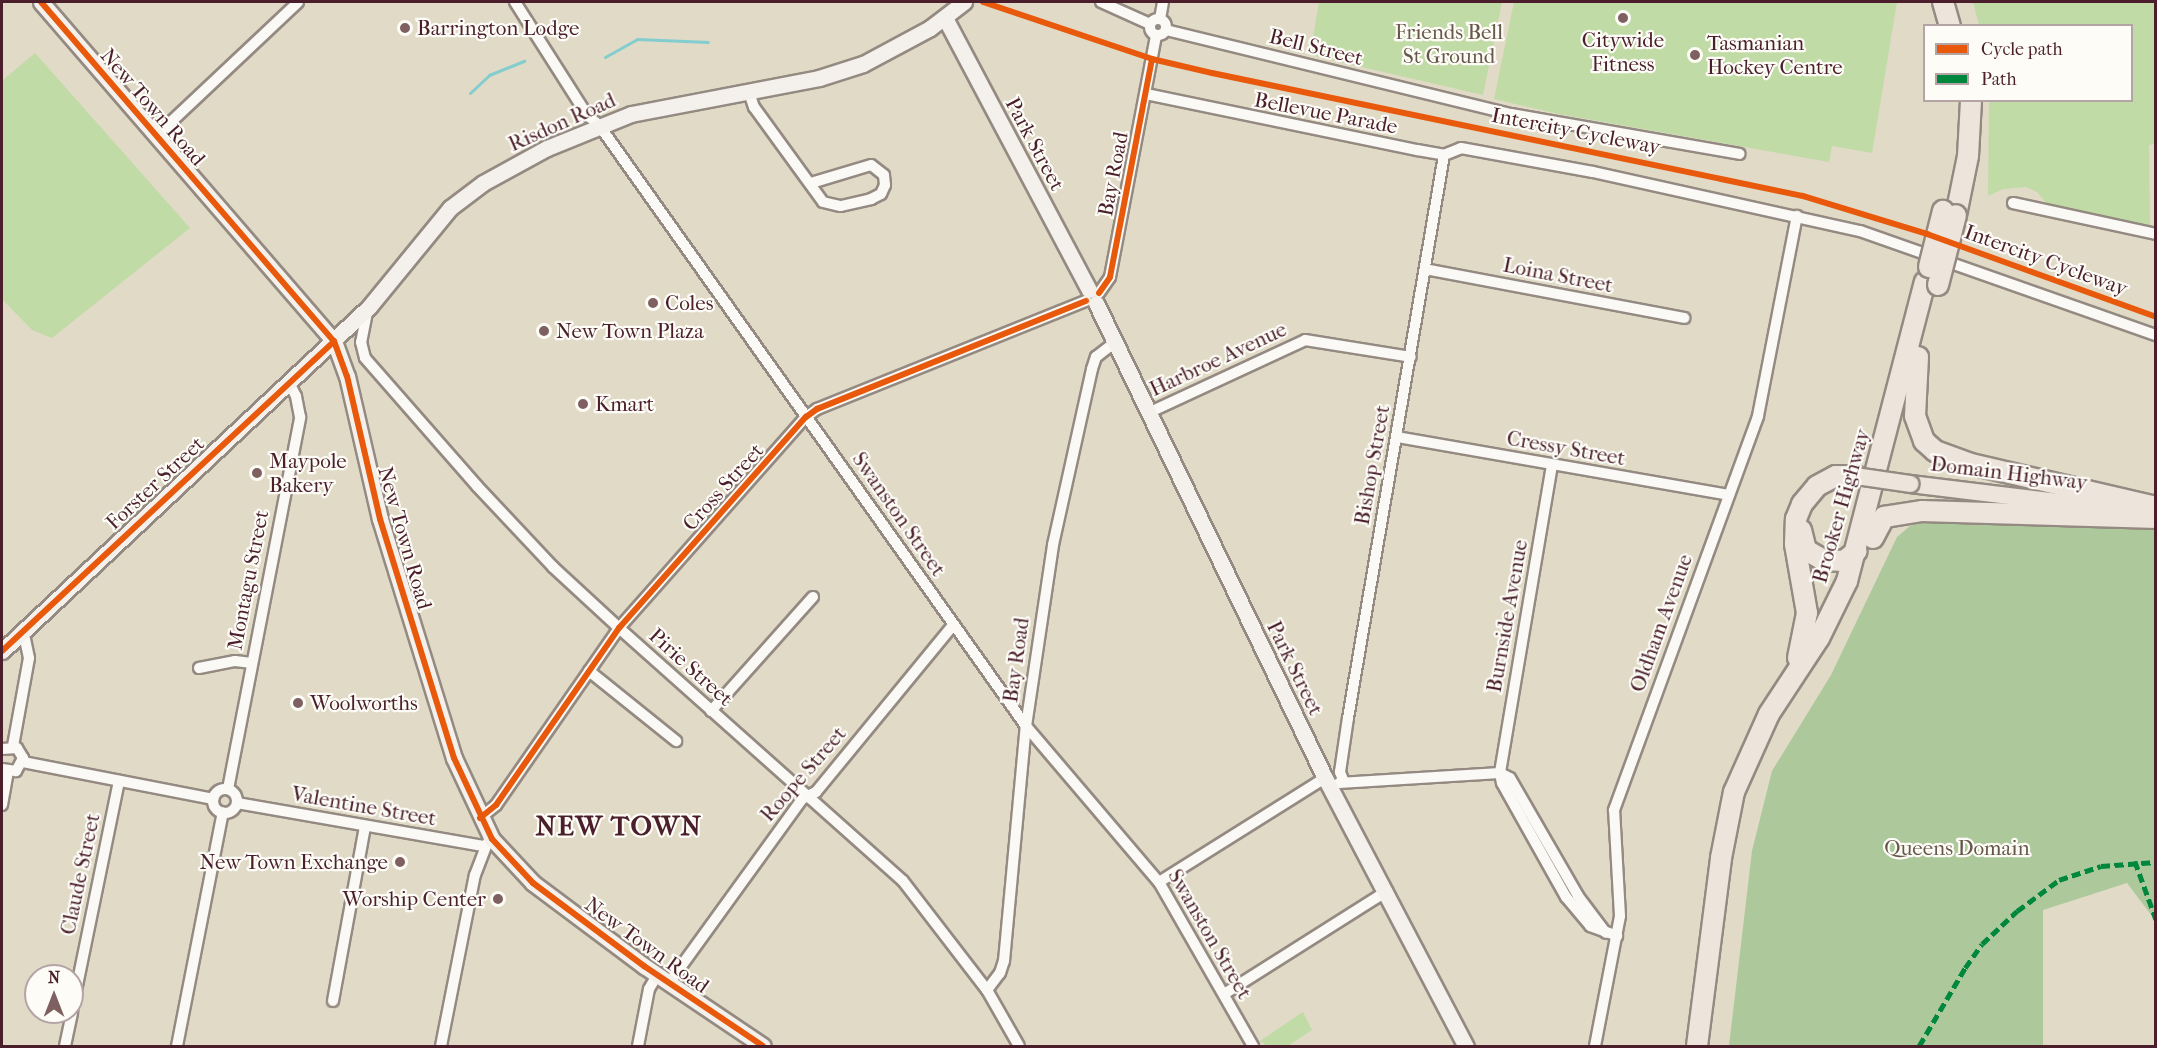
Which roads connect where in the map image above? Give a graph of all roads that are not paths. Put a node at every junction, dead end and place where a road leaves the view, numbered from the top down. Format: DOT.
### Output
graph roads {
  1 [pos="41,2"];
  2 [pos="298,2"];
  3 [pos="515,2"];
  4 [pos="964,2"];
  5 [pos="1101,2"];
  6 [pos="1163,2"];
  7 [pos="1943,2"];
  8 [pos="1956,2"];
  9 [pos="945,18"];
  10 [pos="1155,21"];
  11 [pos="1949,24"];
  12 [pos="1962,24"];
  13 [pos="1161,32"];
  14 [pos="749,92"];
  15 [pos="1146,94"];
  16 [pos="1958,102"];
  17 [pos="1971,102"];
  18 [pos="599,125"];
  19 [pos="156,136"];
  20 [pos="1740,154"];
  21 [pos="1444,155"];
  22 [pos="811,183"];
  23 [pos="2013,203"];
  24 [pos="1950,213"];
  25 [pos="1797,216"];
  26 [pos="2156,234"];
  27 [pos="1425,269"];
  28 [pos="1932,283"];
  29 [pos="1093,297"];
  30 [pos="369,307"];
  31 [pos="1684,318"];
  32 [pos="2156,335"];
  33 [pos="333,341"];
  34 [pos="1114,343"];
  35 [pos="1410,357"];
  36 [pos="1918,357"];
  37 [pos="288,381"];
  38 [pos="1148,413"];
  39 [pos="806,417"];
  40 [pos="1397,437"];
  41 [pos="1552,465"];
  42 [pos="1856,476"];
  43 [pos="1728,495"];
  44 [pos="2156,507"];
  45 [pos="2156,513"];
  46 [pos="2156,518"];
  47 [pos="1873,538"];
  48 [pos="1857,550"];
  49 [pos="813,597"];
  50 [pos="953,625"];
  51 [pos="619,628"];
  52 [pos="23,630"];
  53 [pos="2,651"];
  54 [pos="252,663"];
  55 [pos="199,668"];
  56 [pos="588,671"];
  57 [pos="1779,698"];
  58 [pos="711,711"];
  59 [pos="1026,726"];
  60 [pos="676,741"];
  61 [pos="7,748"];
  62 [pos="23,762"];
  63 [pos="5,770"];
  64 [pos="1500,773"];
  65 [pos="119,781"];
  66 [pos="1333,782"];
  67 [pos="228,789"];
  68 [pos="807,795"];
  69 [pos="213,799"];
  70 [pos="237,803"];
  71 [pos="2,805"];
  72 [pos="223,812"];
  73 [pos="480,818"];
  74 [pos="365,826"];
  75 [pos="488,842"];
  76 [pos="1159,882"];
  77 [pos="1387,891"];
  78 [pos="1611,934"];
  79 [pos="82,964"];
  80 [pos="663,979"];
  81 [pos="987,990"];
  82 [pos="1224,994"];
  83 [pos="333,1001"];
  84 [pos="69,1024"];
  85 [pos="64,1047"];
  86 [pos="177,1047"];
  87 [pos="441,1047"];
  88 [pos="639,1047"];
  89 [pos="763,1047"];
  90 [pos="1019,1047"];
  91 [pos="1253,1047"];
  92 [pos="1466,1047"];
  93 [pos="1595,1047"];
  94 [pos="1697,1047"];
  95 [pos="1710,1047"];
  1 -- 19 [label="street, New Town Road"];
  2 -- 19 [label="street"];
  3 -- 18 [label="street, Swanston Street"];
  4 -- 9 [label="street, Risdon Road"];
  5 -- 10 [label="street"];
  6 -- 10 [label="street"];
  7 -- 11 [label="highway"];
  8 -- 12 [label="highway"];
  9 -- 14 [label="street, Risdon Road"];
  9 -- 29 [label="street, Park Street"];
  10 -- 13 [label="street"];
  13 -- 15 [label="street, Bay Road"];
  13 -- 20 [label="street, Bell Street"];
  14 -- 18 [label="street, Risdon Road"];
  14 -- 22 [label="street"];
  15 -- 21 [label="street, Bellevue Parade"];
  15 -- 29 [label="street, Bay Road"];
  16 -- 24 [label="highway, Brooker Highway"];
  17 -- 24 [label="highway"];
  18 -- 30 [label="street, Risdon Road"];
  18 -- 39 [label="street, Swanston Street"];
  19 -- 33 [label="street, New Town Road"];
  21 -- 25 [label="street, Bellevue Parade"];
  21 -- 27 [label="street, Bishop Street"];
  22 -- 22 [label="street"];
  23 -- 26 [label="street"];
  24 -- 28 [label="highway, Brooker Highway, bridge"];
  25 -- 32 [label="street, Bellevue Parade"];
  25 -- 43 [label="street, Oldham Avenue"];
  27 -- 31 [label="street, Loina Street"];
  27 -- 35 [label="street, Bishop Street"];
  28 -- 36 [label="highway, Brooker Highway"];
  28 -- 48 [label="highway, Brooker Highway"];
  29 -- 34 [label="street, Park Street"];
  29 -- 39 [label="street, Cross Street"];
  30 -- 33 [label="street, Risdon Road"];
  30 -- 51 [label="street, Pirie Street"];
  33 -- 37 [label="street, Forster Street"];
  33 -- 73 [label="street, New Town Road"];
  34 -- 38 [label="street, Park Street"];
  34 -- 59 [label="street, Bay Road"];
  35 -- 38 [label="street, Harbroe Avenue"];
  35 -- 40 [label="street, Bishop Street"];
  36 -- 44 [label="highway"];
  36 -- 47 [label="highway, Brooker Highway"];
  37 -- 52 [label="street, Forster Street"];
  37 -- 54 [label="street, Montagu Street"];
  38 -- 66 [label="street, Park Street"];
  39 -- 50 [label="street, Swanston Street"];
  39 -- 51 [label="street, Cross Street"];
  40 -- 41 [label="street, Cressy Street"];
  40 -- 66 [label="street, Bishop Street"];
  41 -- 43 [label="street, Cressy Street"];
  41 -- 64 [label="street, Burnside Avenue"];
  42 -- 45 [label="main road, Domain Highway, bridge"];
  42 -- 48 [label="highway"];
  42 -- 57 [label="highway"];
  43 -- 78 [label="street, Oldham Avenue"];
  46 -- 47 [label="highway"];
  47 -- 95 [label="highway, Brooker Highway"];
  48 -- 57 [label="highway, Brooker Highway"];
  49 -- 58 [label="street"];
  50 -- 59 [label="street, Swanston Street"];
  50 -- 68 [label="street, Roope Street"];
  51 -- 56 [label="street, Cross Street"];
  51 -- 58 [label="street, Pirie Street"];
  52 -- 53 [label="street, Forster Street"];
  52 -- 61 [label="street"];
  54 -- 55 [label="street"];
  54 -- 67 [label="street, Montagu Street"];
  56 -- 60 [label="street"];
  56 -- 73 [label="street, Cross Street"];
  57 -- 94 [label="highway, Brooker Highway"];
  58 -- 68 [label="street, Pirie Street"];
  59 -- 76 [label="street, Swanston Street"];
  59 -- 81 [label="street, Bay Road"];
  61 -- 62 [label="street"];
  62 -- 63 [label="street"];
  62 -- 65 [label="street"];
  63 -- 71 [label="street"];
  64 -- 66 [label="street"];
  64 -- 78 [label="street"];
  65 -- 69 [label="street"];
  65 -- 79 [label="street, Claude Street"];
  66 -- 76 [label="street"];
  66 -- 77 [label="street, Park Street"];
  67 -- 69 [label="street"];
  67 -- 70 [label="street"];
  68 -- 80 [label="street, Roope Street"];
  68 -- 81 [label="street, Pirie Street"];
  69 -- 72 [label="street"];
  70 -- 72 [label="street"];
  70 -- 74 [label="street, Valentine Street"];
  72 -- 86 [label="street"];
  73 -- 75 [label="street, New Town Road"];
  74 -- 75 [label="street, Valentine Street"];
  74 -- 83 [label="street"];
  75 -- 80 [label="street, New Town Road"];
  75 -- 87 [label="street"];
  76 -- 82 [label="street, Swanston Street"];
  77 -- 82 [label="street"];
  77 -- 92 [label="street, Park Street"];
  78 -- 93 [label="street, Oldham Avenue"];
  80 -- 88 [label="street, Roope Street"];
  80 -- 89 [label="street, New Town Road"];
  81 -- 90 [label="street, Pirie Street"];
  82 -- 91 [label="street, Swanston Street"];
  84 -- 85 [label="street, Claude Street"];
}
